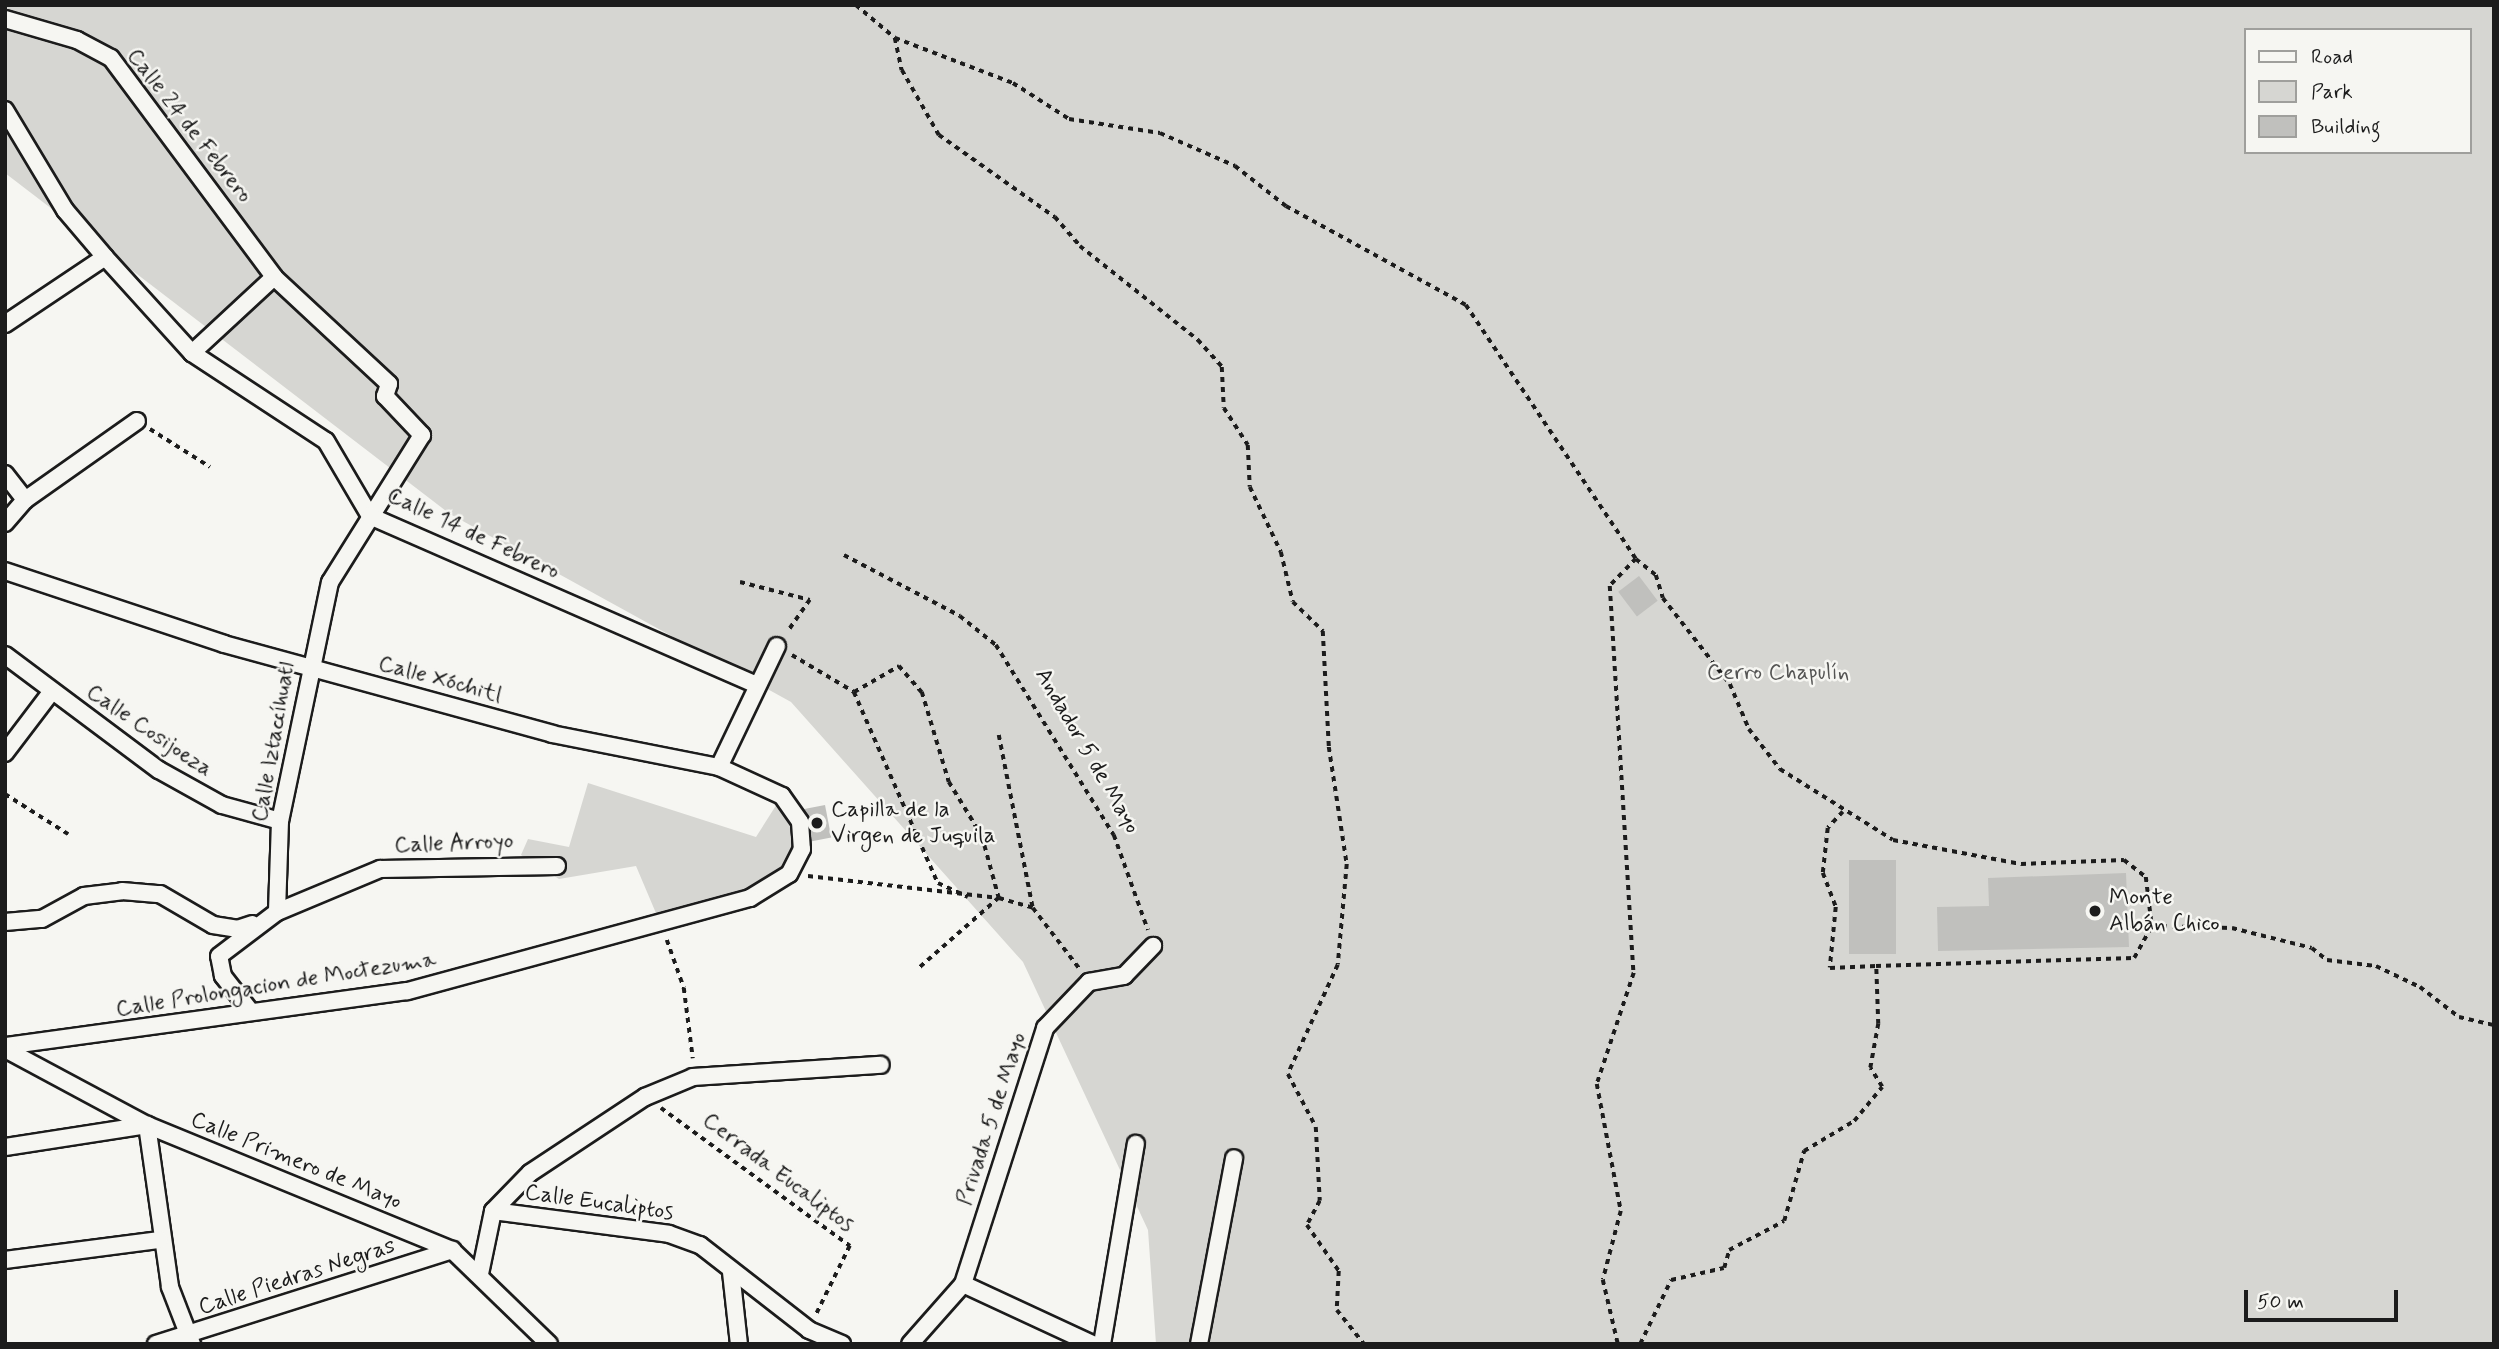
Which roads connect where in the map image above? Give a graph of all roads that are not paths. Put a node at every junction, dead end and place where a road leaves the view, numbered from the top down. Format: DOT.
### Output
graph roads {
  1 [pos="5,19"];
  2 [pos="7,115"];
  3 [pos="105,257"];
  4 [pos="274,277"];
  5 [pos="5,324"];
  6 [pos="192,353"];
  7 [pos="137,421"];
  8 [pos="422,435"];
  9 [pos="5,474"];
  10 [pos="25,500"];
  11 [pos="370,516"];
  12 [pos="5,523"];
  13 [pos="5,571"];
  14 [pos="777,646"];
  15 [pos="5,656"];
  16 [pos="309,667"];
  17 [pos="757,685"];
  18 [pos="52,691"];
  19 [pos="5,753"];
  20 [pos="719,767"];
  21 [pos="280,821"];
  22 [pos="558,866"];
  23 [pos="789,874"];
  24 [pos="271,916"];
  25 [pos="5,922"];
  26 [pos="1153,946"];
  27 [pos="251,1012"];
  28 [pos="5,1047"];
  29 [pos="881,1065"];
  30 [pos="146,1125"];
  31 [pos="1136,1144"];
  32 [pos="5,1147"];
  33 [pos="1234,1158"];
  34 [pos="492,1211"];
  35 [pos="160,1240"];
  36 [pos="452,1250"];
  37 [pos="5,1260"];
  38 [pos="731,1272"];
  39 [pos="480,1274"];
  40 [pos="963,1284"];
  41 [pos="190,1340"];
  42 [pos="156,1344"];
  43 [pos="549,1344"];
  44 [pos="739,1344"];
  45 [pos="842,1344"];
  46 [pos="910,1344"];
  47 [pos="1092,1344"];
  48 [pos="1102,1344"];
  49 [pos="1199,1344"];
  1 -- 4 [label="street, Calle 24 de Febrero"];
  2 -- 3 [label="street, Calle 14 de Febrero"];
  3 -- 5 [label="street"];
  3 -- 6 [label="street, Calle 14 de Febrero"];
  4 -- 6 [label="street"];
  4 -- 8 [label="street, Calle 24 de Febrero"];
  6 -- 11 [label="street, Calle 14 de Febrero"];
  7 -- 10 [label="street"];
  8 -- 11 [label="street, Calle Iztaccíhuatl"];
  9 -- 10 [label="street"];
  10 -- 12 [label="street"];
  11 -- 16 [label="street, Calle Iztaccíhuatl"];
  11 -- 17 [label="street, Calle 14 de Febrero"];
  13 -- 16 [label="street, Calle Xóchitl"];
  14 -- 17 [label="street"];
  15 -- 18 [label="street, Calle Cosijoeza"];
  16 -- 20 [label="street, Calle Xóchitl"];
  16 -- 21 [label="street, Calle Iztaccíhuatl"];
  17 -- 20 [label="street"];
  18 -- 19 [label="street"];
  18 -- 21 [label="street, Calle Cosijoeza"];
  20 -- 23 [label="street, Calle Xóchitl"];
  21 -- 24 [label="street, Calle Iztaccíhuatl"];
  22 -- 24 [label="street, Calle Arroyo"];
  23 -- 27 [label="street, Calle Prolongacion de Moctezuma"];
  24 -- 25 [label="street"];
  24 -- 27 [label="street"];
  26 -- 40 [label="street, Privada 5 de Mayo"];
  27 -- 28 [label="street, Calle Prolongacion de Moctezuma"];
  28 -- 30 [label="street, Calle Primero de Mayo"];
  29 -- 34 [label="street"];
  30 -- 32 [label="street"];
  30 -- 35 [label="street"];
  30 -- 36 [label="street, Calle Primero de Mayo"];
  31 -- 48 [label="street"];
  33 -- 49 [label="street"];
  34 -- 38 [label="street, Calle Eucaliptos"];
  34 -- 39 [label="street"];
  35 -- 37 [label="street"];
  35 -- 41 [label="street"];
  36 -- 39 [label="street, Calle Primero de Mayo"];
  36 -- 41 [label="street, Calle Piedras Negras"];
  38 -- 44 [label="street"];
  38 -- 45 [label="street, Calle Eucaliptos"];
  39 -- 43 [label="street, Calle Primero de Mayo"];
  40 -- 46 [label="street"];
  40 -- 47 [label="street"];
  41 -- 42 [label="street, Calle Piedras Negras"];
}
